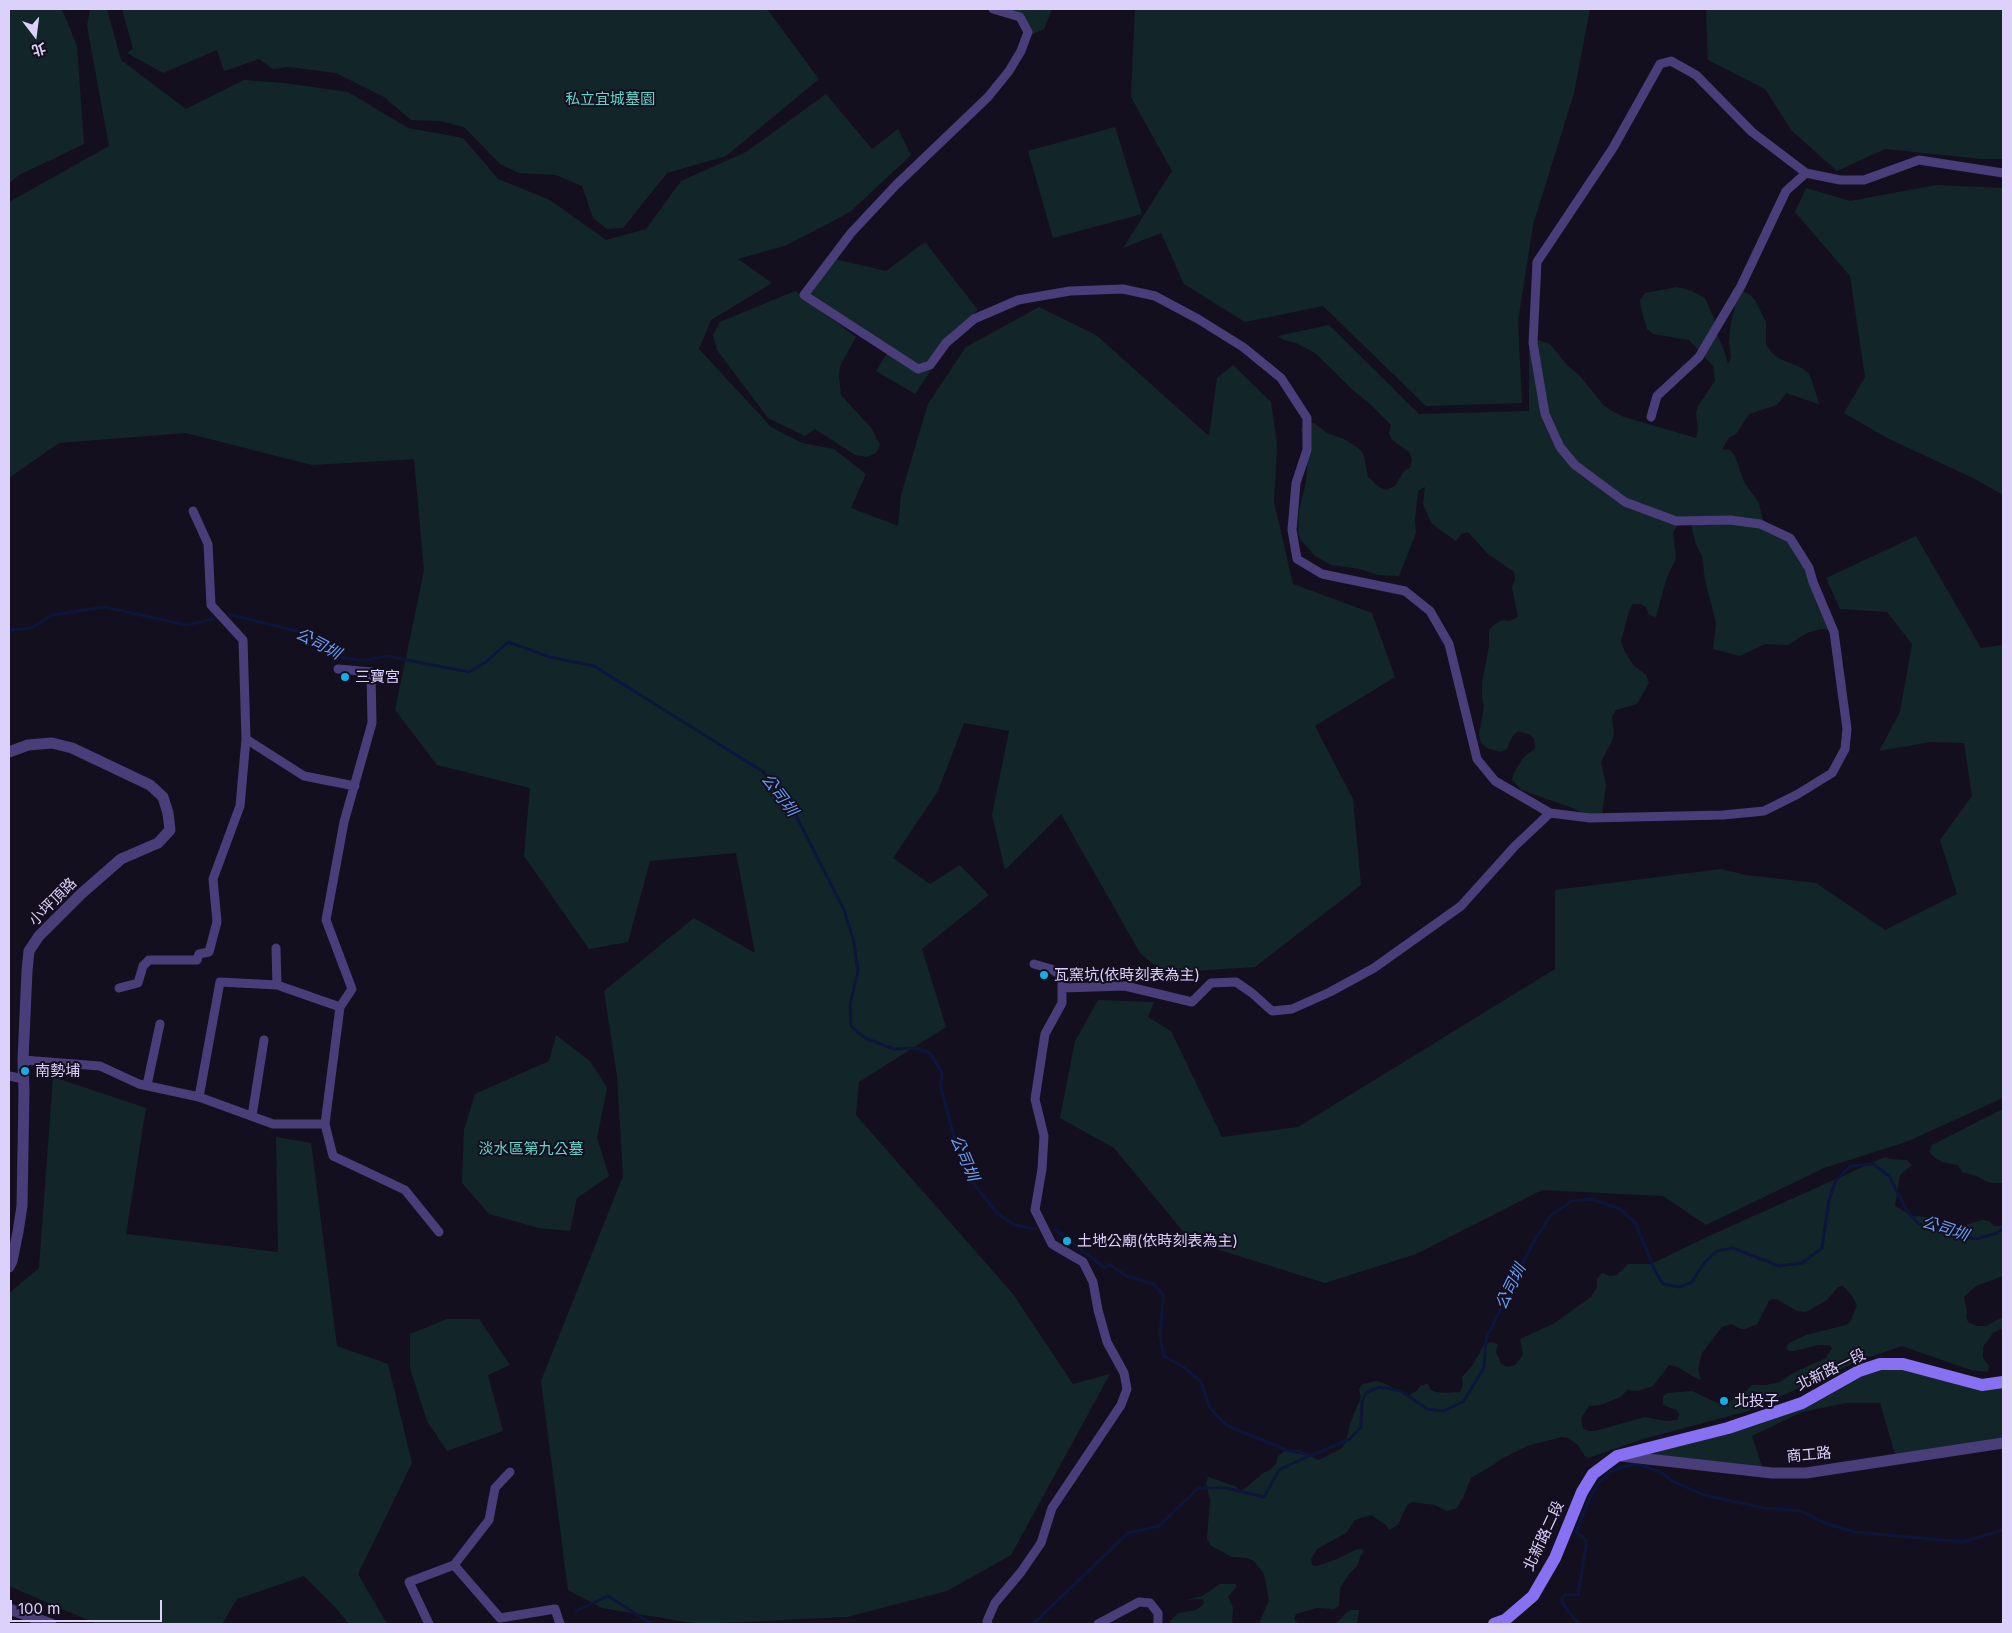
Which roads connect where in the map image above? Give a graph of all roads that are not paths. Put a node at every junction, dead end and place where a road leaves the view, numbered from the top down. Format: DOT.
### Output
graph roads {
  1 [pos="994,9"];
  2 [pos="1806,172"];
  3 [pos="2003,173"];
  4 [pos="1651,417"];
  5 [pos="193,511"];
  6 [pos="338,669"];
  7 [pos="246,739"];
  8 [pos="9,752"];
  9 [pos="355,786"];
  10 [pos="1550,813"];
  11 [pos="276,948"];
  12 [pos="1034,964"];
  13 [pos="277,985"];
  14 [pos="119,988"];
  15 [pos="1062,988"];
  16 [pos="340,1007"];
  17 [pos="160,1024"];
  18 [pos="264,1040"];
  19 [pos="23,1060"];
  20 [pos="9,1076"];
  21 [pos="24,1079"];
  22 [pos="146,1085"];
  23 [pos="199,1098"];
  24 [pos="252,1116"];
  25 [pos="325,1124"];
  26 [pos="439,1232"];
  27 [pos="9,1267"];
  28 [pos="2003,1382"];
  29 [pos="2003,1443"];
  30 [pos="1618,1456"];
  31 [pos="510,1472"];
  32 [pos="454,1565"];
  33 [pos="9,1609"];
  34 [pos="51,1624"];
  35 [pos="429,1624"];
  36 [pos="560,1624"];
  37 [pos="988,1624"];
  38 [pos="1098,1624"];
  39 [pos="1158,1624"];
  40 [pos="1494,1624"];
  1 -- 10 [label="street"];
  2 -- 3 [label="street"];
  2 -- 4 [label="street"];
  2 -- 10 [label="street"];
  5 -- 7 [label="street"];
  6 -- 9 [label="street"];
  7 -- 9 [label="street"];
  7 -- 14 [label="street"];
  8 -- 19 [label="street, 小坪頂路"];
  9 -- 16 [label="street"];
  10 -- 15 [label="street"];
  11 -- 13 [label="street"];
  12 -- 15 [label="street"];
  13 -- 16 [label="street"];
  13 -- 23 [label="street"];
  15 -- 37 [label="street"];
  16 -- 25 [label="street"];
  17 -- 22 [label="street"];
  18 -- 24 [label="street"];
  19 -- 21 [label="street, 小坪頂路"];
  19 -- 22 [label="street"];
  20 -- 21 [label="street"];
  21 -- 27 [label="street, 小坪頂路"];
  22 -- 23 [label="street"];
  23 -- 24 [label="street"];
  24 -- 25 [label="street"];
  25 -- 26 [label="street"];
  28 -- 30 [label="main road, 北新路一段"];
  29 -- 30 [label="street, 商工路"];
  30 -- 40 [label="main road, 北新路二段"];
  31 -- 32 [label="street"];
  32 -- 35 [label="street"];
  32 -- 36 [label="street"];
  33 -- 34 [label="street"];
  38 -- 39 [label="street"];
}
